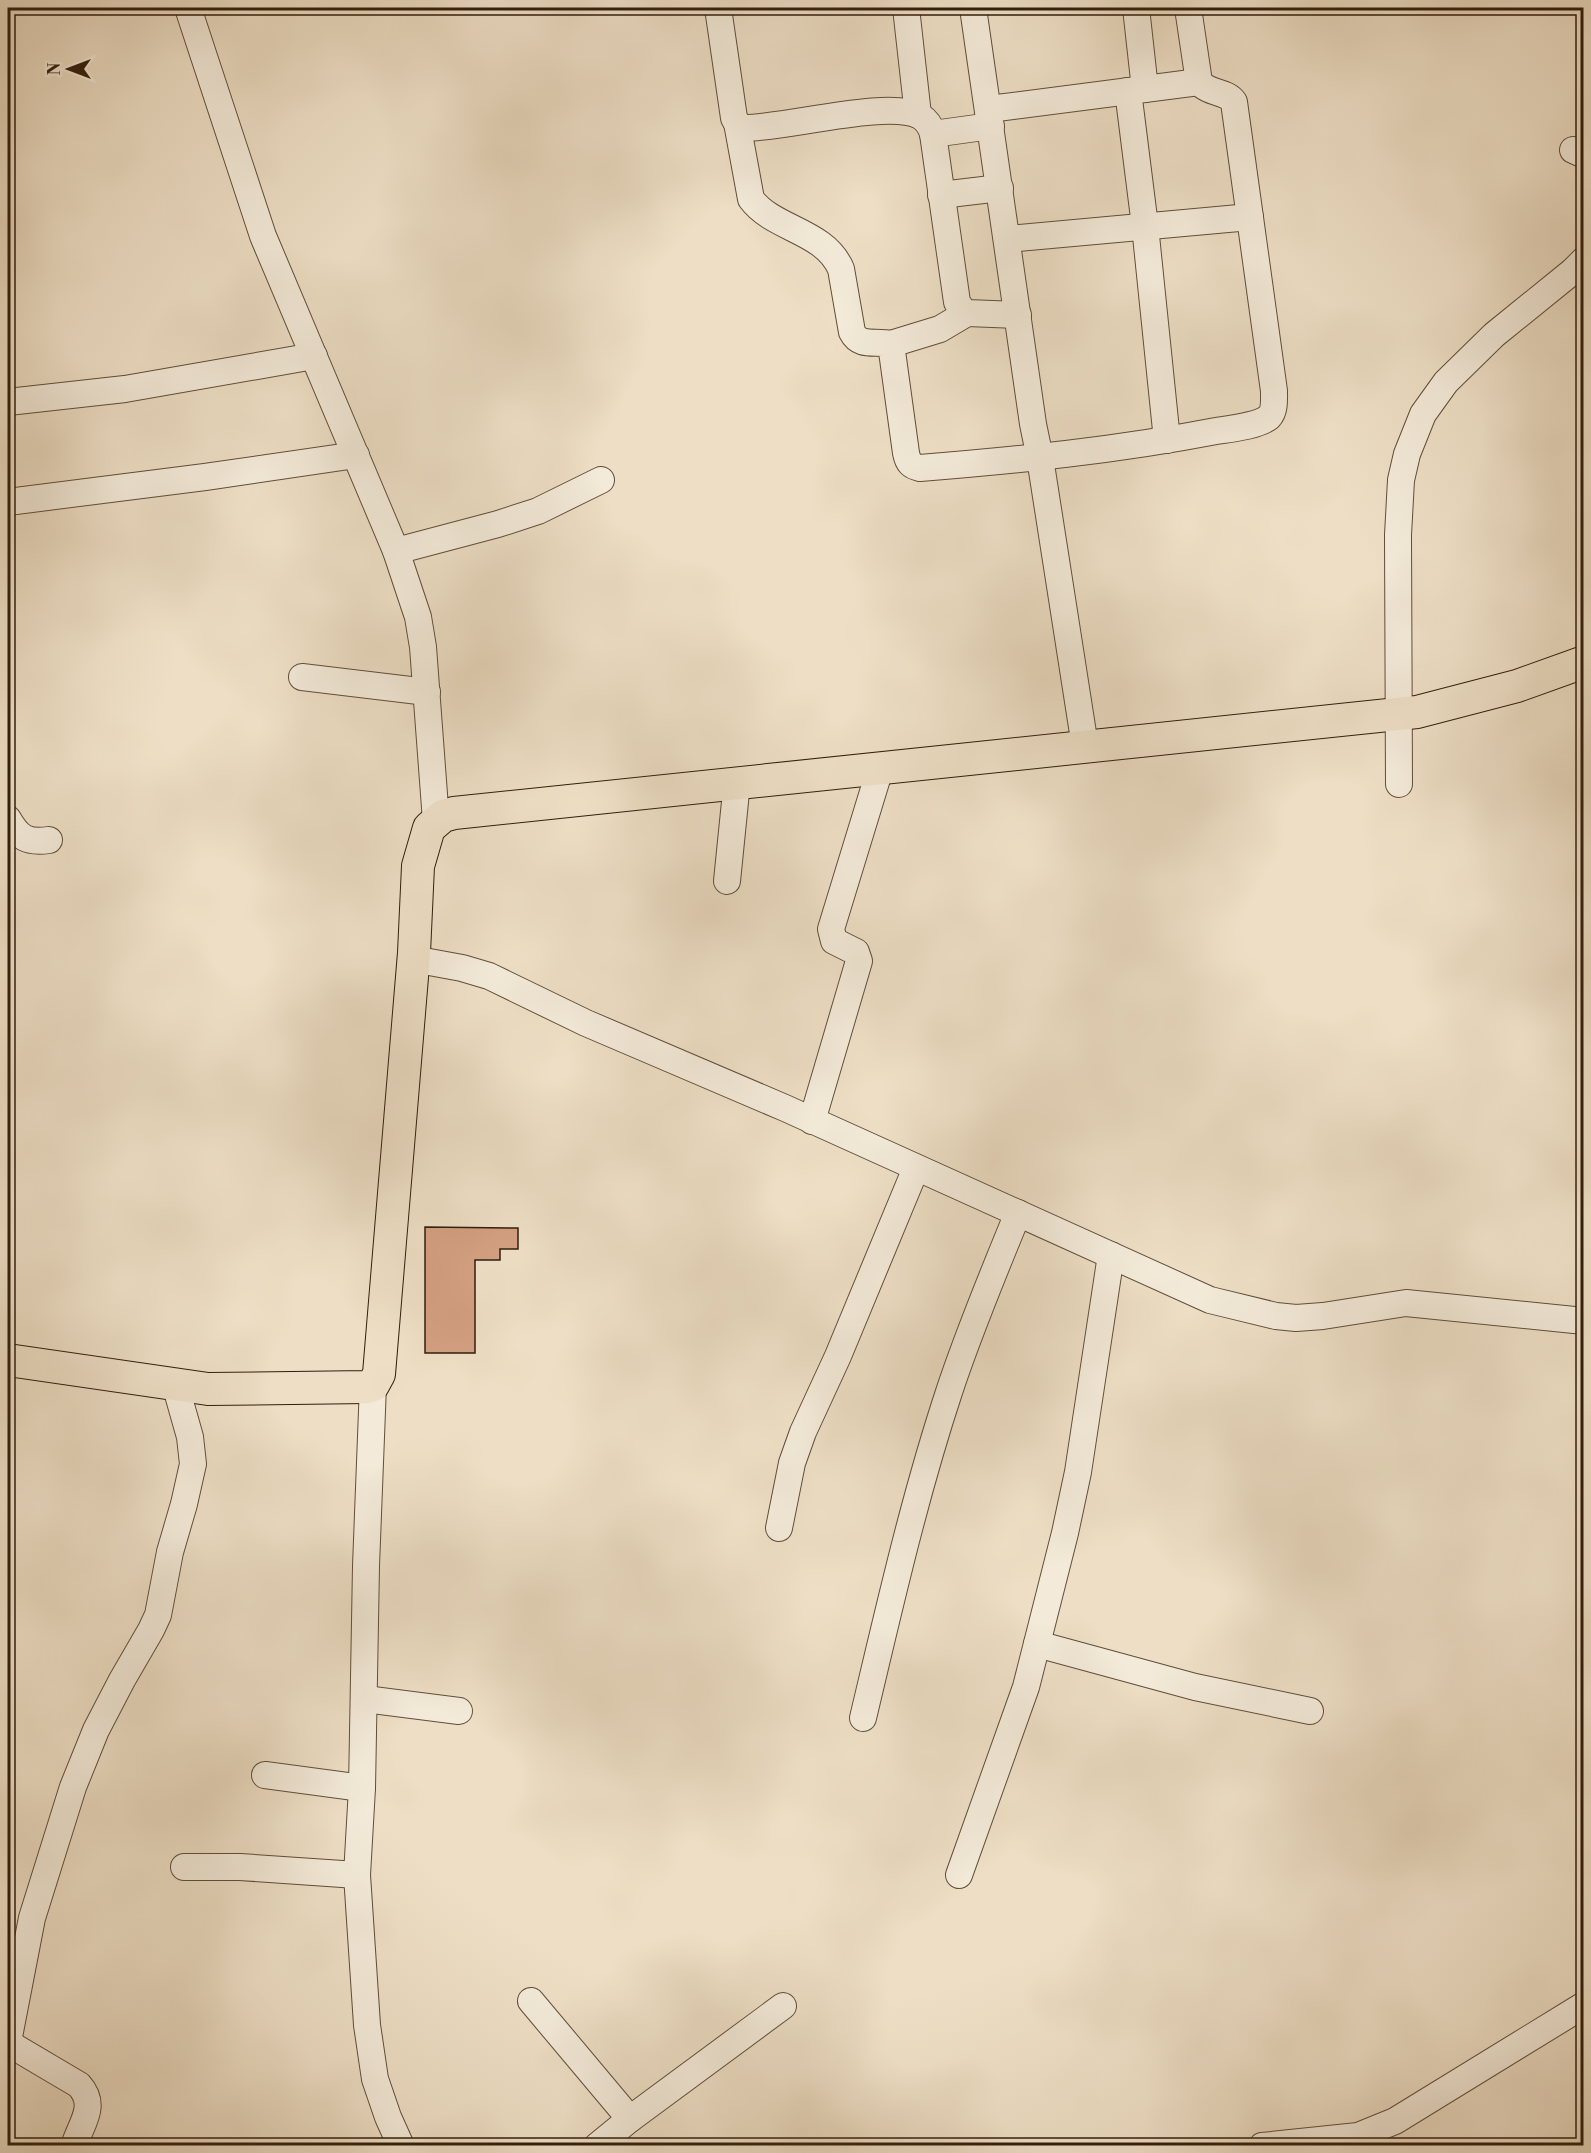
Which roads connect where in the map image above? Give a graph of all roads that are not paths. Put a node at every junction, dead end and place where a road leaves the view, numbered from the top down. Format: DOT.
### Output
graph roads {
  1 [pos="188,8"];
  2 [pos="718,8"];
  3 [pos="906,8"];
  4 [pos="974,8"];
  5 [pos="1136,8"];
  6 [pos="1188,8"];
  7 [pos="1199,82"];
  8 [pos="1136,90"];
  9 [pos="990,118"];
  10 [pos="737,123"];
  11 [pos="926,125"];
  12 [pos="1000,188"];
  13 [pos="941,195"];
  14 [pos="1250,217"];
  15 [pos="1145,226"];
  16 [pos="1007,239"];
  17 [pos="1584,260"];
  18 [pos="967,313"];
  19 [pos="1018,315"];
  20 [pos="891,344"];
  21 [pos="314,356"];
  22 [pos="8,402"];
  23 [pos="1167,440"];
  24 [pos="356,455"];
  25 [pos="1040,458"];
  26 [pos="601,480"];
  27 [pos="8,502"];
  28 [pos="396,550"];
  29 [pos="1584,662"];
  30 [pos="302,677"];
  31 [pos="427,692"];
  32 [pos="1399,715"];
  33 [pos="1085,746"];
  34 [pos="880,769"];
  35 [pos="737,782"];
  36 [pos="1399,784"];
  37 [pos="8,819"];
  38 [pos="436,821"];
  39 [pos="49,840"];
  40 [pos="727,881"];
  41 [pos="413,959"];
  42 [pos="812,1121"];
  43 [pos="916,1168"];
  44 [pos="1018,1213"];
  45 [pos="1111,1255"];
  46 [pos="1584,1321"];
  47 [pos="8,1360"];
  48 [pos="175,1384"];
  49 [pos="373,1385"];
  50 [pos="779,1528"];
  51 [pos="1037,1644"];
  52 [pos="365,1698"];
  53 [pos="459,1711"];
  54 [pos="1311,1711"];
  55 [pos="863,1718"];
  56 [pos="265,1775"];
  57 [pos="362,1788"];
  58 [pos="184,1868"];
  59 [pos="357,1875"];
  60 [pos="959,1875"];
  61 [pos="531,2001"];
  62 [pos="1584,2005"];
  63 [pos="783,2006"];
  64 [pos="8,2042"];
  65 [pos="630,2119"];
  66 [pos="74,2145"];
  67 [pos="401,2145"];
  68 [pos="597,2145"];
  69 [pos="1262,2145"];
  1 -- 21 [label="street"];
  2 -- 10 [label="street"];
  3 -- 11 [label="street"];
  4 -- 9 [label="street"];
  5 -- 8 [label="street"];
  6 -- 7 [label="street"];
  7 -- 8 [label="street"];
  7 -- 14 [label="street"];
  8 -- 9 [label="street"];
  8 -- 15 [label="street"];
  9 -- 11 [label="street"];
  9 -- 12 [label="street"];
  10 -- 11 [label="street"];
  10 -- 20 [label="street"];
  11 -- 13 [label="street"];
  12 -- 13 [label="street"];
  12 -- 16 [label="street"];
  13 -- 18 [label="street"];
  14 -- 15 [label="street"];
  14 -- 23 [label="street"];
  15 -- 16 [label="street"];
  15 -- 23 [label="street"];
  16 -- 19 [label="street"];
  17 -- 32 [label="street"];
  18 -- 19 [label="street"];
  18 -- 20 [label="street"];
  19 -- 25 [label="street"];
  20 -- 25 [label="street"];
  21 -- 22 [label="street"];
  21 -- 24 [label="street"];
  23 -- 25 [label="street"];
  24 -- 27 [label="street"];
  24 -- 28 [label="street"];
  25 -- 33 [label="street"];
  26 -- 28 [label="street"];
  28 -- 31 [label="street"];
  29 -- 32 [label="main road"];
  30 -- 31 [label="street"];
  31 -- 38 [label="street"];
  32 -- 33 [label="main road"];
  32 -- 36 [label="street"];
  33 -- 34 [label="main road"];
  34 -- 35 [label="main road"];
  34 -- 42 [label="street"];
  35 -- 38 [label="main road"];
  35 -- 40 [label="street"];
  37 -- 39 [label="street"];
  38 -- 41 [label="main road"];
  41 -- 42 [label="street"];
  41 -- 49 [label="main road"];
  42 -- 43 [label="street"];
  43 -- 44 [label="street"];
  43 -- 50 [label="street"];
  44 -- 45 [label="street"];
  44 -- 55 [label="street"];
  45 -- 46 [label="street"];
  45 -- 51 [label="street"];
  47 -- 48 [label="main road"];
  48 -- 49 [label="main road"];
  48 -- 64 [label="street"];
  49 -- 52 [label="street"];
  51 -- 54 [label="street"];
  51 -- 60 [label="street"];
  52 -- 53 [label="street"];
  52 -- 57 [label="street"];
  56 -- 57 [label="street"];
  57 -- 59 [label="street"];
  58 -- 59 [label="street"];
  59 -- 67 [label="street"];
  61 -- 65 [label="street"];
  62 -- 69 [label="street"];
  63 -- 65 [label="street"];
  64 -- 66 [label="street"];
  65 -- 68 [label="street"];
}
